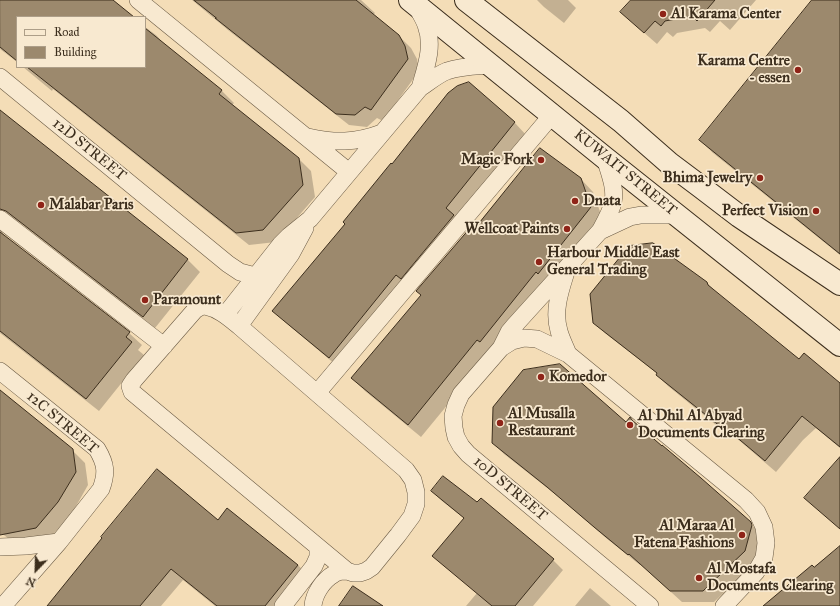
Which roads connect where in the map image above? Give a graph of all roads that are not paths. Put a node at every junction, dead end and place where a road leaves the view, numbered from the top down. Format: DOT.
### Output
graph roads {
  1 [pos="138,0"];
  2 [pos="466,0"];
  3 [pos="413,2"];
  4 [pos="490,65"];
  5 [pos="0,77"];
  6 [pos="420,88"];
  7 [pos="552,115"];
  8 [pos="382,133"];
  9 [pos="307,137"];
  10 [pos="605,158"];
  11 [pos="350,172"];
  12 [pos="677,215"];
  13 [pos="0,219"];
  14 [pos="310,219"];
  15 [pos="600,231"];
  16 [pos="568,266"];
  17 [pos="255,276"];
  18 [pos="839,281"];
  19 [pos="225,314"];
  20 [pos="239,326"];
  21 [pos="840,345"];
  22 [pos="164,346"];
  23 [pos="501,348"];
  24 [pos="568,354"];
  25 [pos="0,371"];
  26 [pos="317,393"];
  27 [pos="59,542"];
  28 [pos="0,547"];
  29 [pos="318,547"];
  30 [pos="347,571"];
  31 [pos="3,606"];
  32 [pos="283,606"];
  33 [pos="313,606"];
  34 [pos="650,606"];
  35 [pos="724,606"];
  1 -- 9 [label="street"];
  2 -- 18 [label="main road"];
  3 -- 4 [label="main road, KUWAIT STREET"];
  3 -- 6 [label="street"];
  4 -- 6 [label="street"];
  4 -- 7 [label="main road, KUWAIT STREET"];
  5 -- 17 [label="street, 12D STREET"];
  6 -- 8 [label="street"];
  7 -- 10 [label="main road, KUWAIT STREET"];
  7 -- 26 [label="street"];
  8 -- 9 [label="street"];
  8 -- 11 [label="street"];
  9 -- 11 [label="street"];
  10 -- 12 [label="main road, KUWAIT STREET"];
  10 -- 15 [label="street, 10D STREET"];
  11 -- 14 [label="street"];
  12 -- 15 [label="street, 10D STREET"];
  12 -- 21 [label="main road, KUWAIT STREET"];
  13 -- 22 [label="street"];
  14 -- 17 [label="street"];
  14 -- 20 [label="street"];
  15 -- 16 [label="street, 10D STREET"];
  16 -- 23 [label="street, 10D STREET"];
  16 -- 24 [label="street, 10D STREET"];
  17 -- 19 [label="street"];
  19 -- 20 [label="street"];
  19 -- 22 [label="street"];
  20 -- 26 [label="street"];
  22 -- 29 [label="street"];
  23 -- 24 [label="street, 10D STREET"];
  23 -- 34 [label="street, 10D STREET"];
  24 -- 35 [label="street, 10D STREET"];
  25 -- 27 [label="street, 12C STREET"];
  26 -- 30 [label="street"];
  27 -- 28 [label="street"];
  27 -- 31 [label="street, 12C STREET"];
  29 -- 30 [label="street"];
  29 -- 32 [label="street"];
  30 -- 33 [label="street"];
}
